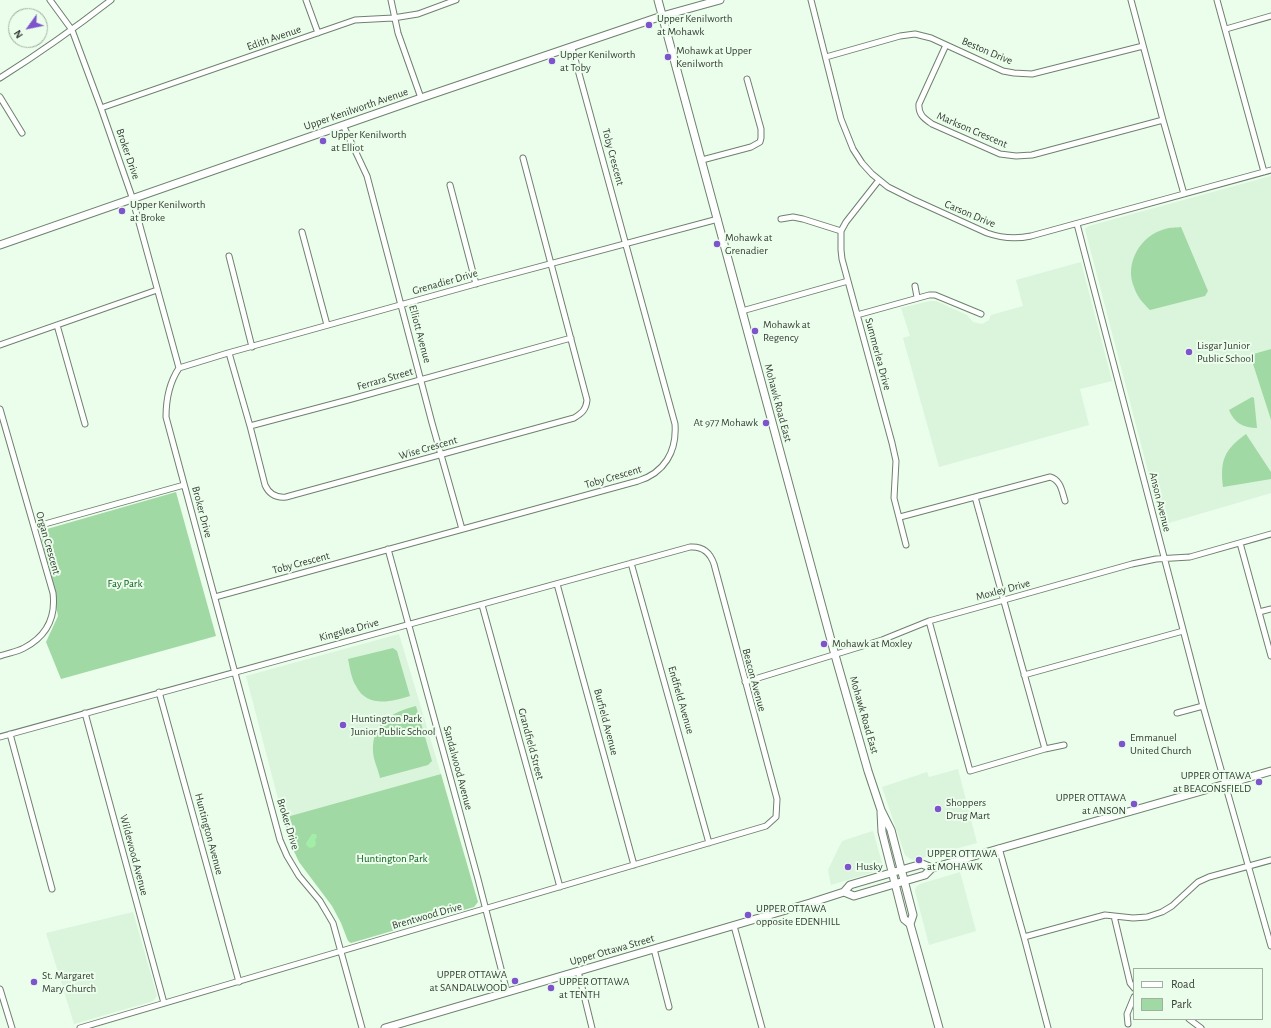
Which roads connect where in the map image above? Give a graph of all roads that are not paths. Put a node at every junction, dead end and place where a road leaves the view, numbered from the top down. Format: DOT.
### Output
graph roads {
  1 [pos="50,0"];
  2 [pos="110,0"];
  3 [pos="306,0"];
  4 [pos="391,0"];
  5 [pos="456,0"];
  6 [pos="658,0"];
  7 [pos="720,0"];
  8 [pos="811,0"];
  9 [pos="1131,0"];
  10 [pos="1217,0"];
  11 [pos="662,16"];
  12 [pos="1271,16"];
  13 [pos="394,18"];
  14 [pos="1226,29"];
  15 [pos="72,30"];
  16 [pos="318,33"];
  17 [pos="946,45"];
  18 [pos="1143,46"];
  19 [pos="572,48"];
  20 [pos="826,57"];
  21 [pos="0,78"];
  22 [pos="747,79"];
  23 [pos="0,97"];
  24 [pos="421,98"];
  25 [pos="101,108"];
  26 [pos="1162,120"];
  27 [pos="343,125"];
  28 [pos="22,133"];
  29 [pos="523,158"];
  30 [pos="702,160"];
  31 [pos="1271,170"];
  32 [pos="1264,172"];
  33 [pos="879,180"];
  34 [pos="450,185"];
  35 [pos="1184,194"];
  36 [pos="132,199"];
  37 [pos="718,219"];
  38 [pos="781,219"];
  39 [pos="1076,224"];
  40 [pos="841,231"];
  41 [pos="302,232"];
  42 [pos="626,244"];
  43 [pos="0,245"];
  44 [pos="229,256"];
  45 [pos="551,264"];
  46 [pos="848,281"];
  47 [pos="476,284"];
  48 [pos="915,286"];
  49 [pos="157,290"];
  50 [pos="917,297"];
  51 [pos="402,304"];
  52 [pos="742,311"];
  53 [pos="981,314"];
  54 [pos="857,315"];
  55 [pos="57,325"];
  56 [pos="327,325"];
  57 [pos="571,338"];
  58 [pos="0,345"];
  59 [pos="252,347"];
  60 [pos="229,353"];
  61 [pos="179,368"];
  62 [pos="422,379"];
  63 [pos="0,409"];
  64 [pos="85,424"];
  65 [pos="250,426"];
  66 [pos="441,455"];
  67 [pos="184,485"];
  68 [pos="975,497"];
  69 [pos="1065,501"];
  70 [pos="900,517"];
  71 [pos="34,527"];
  72 [pos="462,529"];
  73 [pos="1271,534"];
  74 [pos="1240,543"];
  75 [pos="906,545"];
  76 [pos="388,549"];
  77 [pos="704,550"];
  78 [pos="1164,559"];
  79 [pos="631,563"];
  80 [pos="558,584"];
  81 [pos="215,597"];
  82 [pos="1004,600"];
  83 [pos="482,605"];
  84 [pos="1271,609"];
  85 [pos="1259,612"];
  86 [pos="929,621"];
  87 [pos="408,625"];
  88 [pos="1183,631"];
  89 [pos="835,655"];
  90 [pos="0,656"];
  91 [pos="1271,656"];
  92 [pos="235,672"];
  93 [pos="1024,675"];
  94 [pos="744,682"];
  95 [pos="159,692"];
  96 [pos="1203,706"];
  97 [pos="85,713"];
  98 [pos="1177,713"];
  99 [pos="10,734"];
  100 [pos="0,737"];
  101 [pos="1064,745"];
  102 [pos="1045,749"];
  103 [pos="1271,771"];
  104 [pos="1225,785"];
  105 [pos="881,810"];
  106 [pos="776,817"];
  107 [pos="709,843"];
  108 [pos="999,848"];
  109 [pos="1271,860"];
  110 [pos="634,865"];
  111 [pos="1248,866"];
  112 [pos="932,868"];
  113 [pos="901,870"];
  114 [pos="892,873"];
  115 [pos="904,882"];
  116 [pos="896,884"];
  117 [pos="560,887"];
  118 [pos="52,889"];
  119 [pos="844,892"];
  120 [pos="486,909"];
  121 [pos="1114,916"];
  122 [pos="910,924"];
  123 [pos="734,926"];
  124 [pos="1024,936"];
  125 [pos="1271,946"];
  126 [pos="654,949"];
  127 [pos="341,952"];
  128 [pos="578,971"];
  129 [pos="239,982"];
  130 [pos="1133,987"];
  131 [pos="0,989"];
  132 [pos="507,992"];
  133 [pos="1133,999"];
  134 [pos="164,1003"];
  135 [pos="669,1007"];
  136 [pos="1190,1020"];
  137 [pos="1128,1024"];
  138 [pos="12,1028"];
  139 [pos="80,1028"];
  140 [pos="362,1028"];
  141 [pos="385,1028"];
  142 [pos="592,1028"];
  143 [pos="762,1028"];
  144 [pos="938,1028"];
  145 [pos="1048,1028"];
  146 [pos="1201,1028"];
  1 -- 15 [label="street, Broker Drive"];
  2 -- 15 [label="street"];
  3 -- 16 [label="street"];
  4 -- 13 [label="street"];
  5 -- 13 [label="street, Edith Avenue"];
  6 -- 11 [label="main road, Mohawk Road East"];
  7 -- 11 [label="main road, Upper Kenilworth Avenue"];
  8 -- 20 [label="street, Carson Drive"];
  9 -- 18 [label="street"];
  10 -- 14 [label="street"];
  11 -- 19 [label="main road, Upper Kenilworth Avenue"];
  11 -- 30 [label="main road, Mohawk Road East"];
  12 -- 14 [label="street"];
  13 -- 16 [label="street, Edith Avenue"];
  13 -- 24 [label="street"];
  14 -- 32 [label="street"];
  15 -- 21 [label="street"];
  15 -- 25 [label="street, Broker Drive"];
  16 -- 25 [label="street, Edith Avenue"];
  17 -- 18 [label="street, Beston Drive"];
  17 -- 20 [label="street, Beston Drive"];
  17 -- 26 [label="street, Markson Crescent"];
  18 -- 26 [label="street"];
  19 -- 24 [label="main road, Upper Kenilworth Avenue"];
  19 -- 42 [label="street, Toby Crescent"];
  20 -- 33 [label="street, Carson Drive"];
  22 -- 30 [label="street"];
  23 -- 28 [label="street"];
  24 -- 27 [label="main road, Upper Kenilworth Avenue"];
  25 -- 36 [label="street, Broker Drive"];
  26 -- 35 [label="street"];
  27 -- 36 [label="main road, Upper Kenilworth Avenue"];
  27 -- 51 [label="street, Elliott Avenue"];
  29 -- 45 [label="street, Wise Crescent"];
  30 -- 37 [label="main road, Mohawk Road East"];
  31 -- 32 [label="street, Carson Drive"];
  32 -- 35 [label="street, Carson Drive"];
  33 -- 39 [label="street, Carson Drive"];
  33 -- 40 [label="street"];
  34 -- 47 [label="street"];
  35 -- 39 [label="street, Carson Drive"];
  36 -- 43 [label="main road, Upper Kenilworth Avenue"];
  36 -- 49 [label="street, Broker Drive"];
  37 -- 42 [label="street, Grenadier Drive"];
  37 -- 52 [label="main road, Mohawk Road East"];
  38 -- 40 [label="street"];
  39 -- 78 [label="street, Anson Avenue"];
  40 -- 46 [label="street, Summerlea Drive"];
  41 -- 56 [label="street"];
  42 -- 45 [label="street, Grenadier Drive"];
  42 -- 72 [label="street, Toby Crescent"];
  44 -- 59 [label="street"];
  45 -- 47 [label="street, Grenadier Drive"];
  45 -- 57 [label="street, Wise Crescent"];
  46 -- 52 [label="street"];
  46 -- 54 [label="street, Summerlea Drive"];
  47 -- 51 [label="street, Grenadier Drive"];
  48 -- 50 [label="street"];
  49 -- 55 [label="street"];
  49 -- 61 [label="street, Broker Drive"];
  50 -- 53 [label="street"];
  50 -- 54 [label="street"];
  51 -- 56 [label="street, Grenadier Drive"];
  51 -- 62 [label="street, Elliott Avenue"];
  52 -- 89 [label="main road, Mohawk Road East"];
  54 -- 70 [label="street, Summerlea Drive"];
  55 -- 58 [label="street"];
  55 -- 64 [label="street"];
  56 -- 59 [label="street, Grenadier Drive"];
  57 -- 62 [label="street, Ferrara Street"];
  57 -- 66 [label="street, Wise Crescent"];
  59 -- 60 [label="street, Grenadier Drive"];
  60 -- 61 [label="street, Grenadier Drive"];
  60 -- 65 [label="street, Wise Crescent"];
  61 -- 67 [label="street, Broker Drive"];
  62 -- 65 [label="street, Ferrara Street"];
  62 -- 66 [label="street, Elliott Avenue"];
  63 -- 71 [label="street, Organ Crescent"];
  65 -- 66 [label="street, Wise Crescent"];
  66 -- 72 [label="street, Elliott Avenue"];
  67 -- 71 [label="street"];
  67 -- 81 [label="street, Broker Drive"];
  68 -- 69 [label="street"];
  68 -- 70 [label="street"];
  68 -- 82 [label="street"];
  70 -- 75 [label="street, Summerlea Drive"];
  71 -- 90 [label="street, Organ Crescent"];
  72 -- 76 [label="street, Toby Crescent"];
  73 -- 74 [label="street, Moxley Drive"];
  74 -- 78 [label="street, Moxley Drive"];
  74 -- 85 [label="street"];
  76 -- 81 [label="street, Toby Crescent"];
  76 -- 87 [label="street, Sandalwood Avenue"];
  77 -- 79 [label="street, Kingslea Drive"];
  77 -- 94 [label="street, Beacon Avenue"];
  78 -- 82 [label="street, Moxley Drive"];
  78 -- 88 [label="street, Anson Avenue"];
  79 -- 80 [label="street, Kingslea Drive"];
  79 -- 107 [label="street, Endfield Avenue"];
  80 -- 83 [label="street, Kingslea Drive"];
  80 -- 110 [label="street, Burfield Avenue"];
  81 -- 92 [label="street, Broker Drive"];
  82 -- 86 [label="street, Moxley Drive"];
  82 -- 93 [label="street"];
  83 -- 87 [label="street, Kingslea Drive"];
  83 -- 117 [label="street, Grandfield Street"];
  84 -- 85 [label="street"];
  85 -- 91 [label="street"];
  86 -- 89 [label="street, Moxley Drive"];
  86 -- 102 [label="street"];
  87 -- 92 [label="street, Kingslea Drive"];
  87 -- 120 [label="street, Sandalwood Avenue"];
  88 -- 93 [label="street"];
  88 -- 96 [label="street, Anson Avenue"];
  89 -- 94 [label="street, Moxley Drive"];
  89 -- 105 [label="main road, Mohawk Road East"];
  92 -- 95 [label="street, Kingslea Drive"];
  92 -- 127 [label="street, Broker Drive"];
  93 -- 102 [label="street"];
  94 -- 106 [label="street, Beacon Avenue"];
  95 -- 97 [label="street, Kingslea Drive"];
  95 -- 129 [label="street, Huntington Avenue"];
  96 -- 98 [label="street"];
  96 -- 104 [label="street, Anson Avenue"];
  97 -- 99 [label="street, Kingslea Drive"];
  97 -- 134 [label="street, Wildewood Avenue"];
  99 -- 100 [label="street, Kingslea Drive"];
  99 -- 118 [label="street"];
  101 -- 102 [label="street"];
  103 -- 104 [label="main road, Upper Ottawa Street"];
  104 -- 108 [label="main road, Upper Ottawa Street"];
  104 -- 111 [label="street, Anson Avenue"];
  105 -- 113 [label="main road, Mohawk Road East"];
  105 -- 114 [label="main road, Mohawk Road East"];
  106 -- 107 [label="street, Brentwood Drive"];
  107 -- 110 [label="street, Brentwood Drive"];
  108 -- 112 [label="main road, Upper Ottawa Street"];
  108 -- 124 [label="street"];
  109 -- 111 [label="street"];
  110 -- 117 [label="street, Brentwood Drive"];
  111 -- 121 [label="street"];
  111 -- 125 [label="street, Anson Avenue"];
  112 -- 113 [label="main road, Upper Ottawa Street"];
  112 -- 115 [label="main road, Upper Ottawa Street"];
  113 -- 114 [label="main road, Upper Ottawa Street"];
  113 -- 115 [label="main road, Mohawk Road East"];
  114 -- 116 [label="main road, Mohawk Road East"];
  114 -- 119 [label="main road, Upper Ottawa Street"];
  115 -- 116 [label="main road, Upper Ottawa Street"];
  115 -- 122 [label="main road, Mohawk Road East"];
  116 -- 119 [label="main road, Upper Ottawa Street"];
  116 -- 122 [label="main road, Mohawk Road East"];
  117 -- 120 [label="street, Brentwood Drive"];
  119 -- 123 [label="main road, Upper Ottawa Street"];
  120 -- 127 [label="street, Brentwood Drive"];
  120 -- 132 [label="street, Sandalwood Avenue"];
  121 -- 124 [label="street"];
  121 -- 130 [label="street"];
  122 -- 144 [label="main road, Mohawk Road East"];
  123 -- 126 [label="main road, Upper Ottawa Street"];
  123 -- 143 [label="street"];
  124 -- 145 [label="street"];
  126 -- 128 [label="main road, Upper Ottawa Street"];
  126 -- 135 [label="street"];
  127 -- 129 [label="street, Brentwood Drive"];
  127 -- 140 [label="street, Broker Drive"];
  128 -- 132 [label="main road, Upper Ottawa Street"];
  128 -- 142 [label="street"];
  129 -- 134 [label="street, Brentwood Drive"];
  131 -- 138 [label="street"];
  132 -- 141 [label="main road, Upper Ottawa Street"];
  133 -- 137 [label="street"];
  134 -- 139 [label="street, Brentwood Drive"];
  136 -- 146 [label="street"];
}
